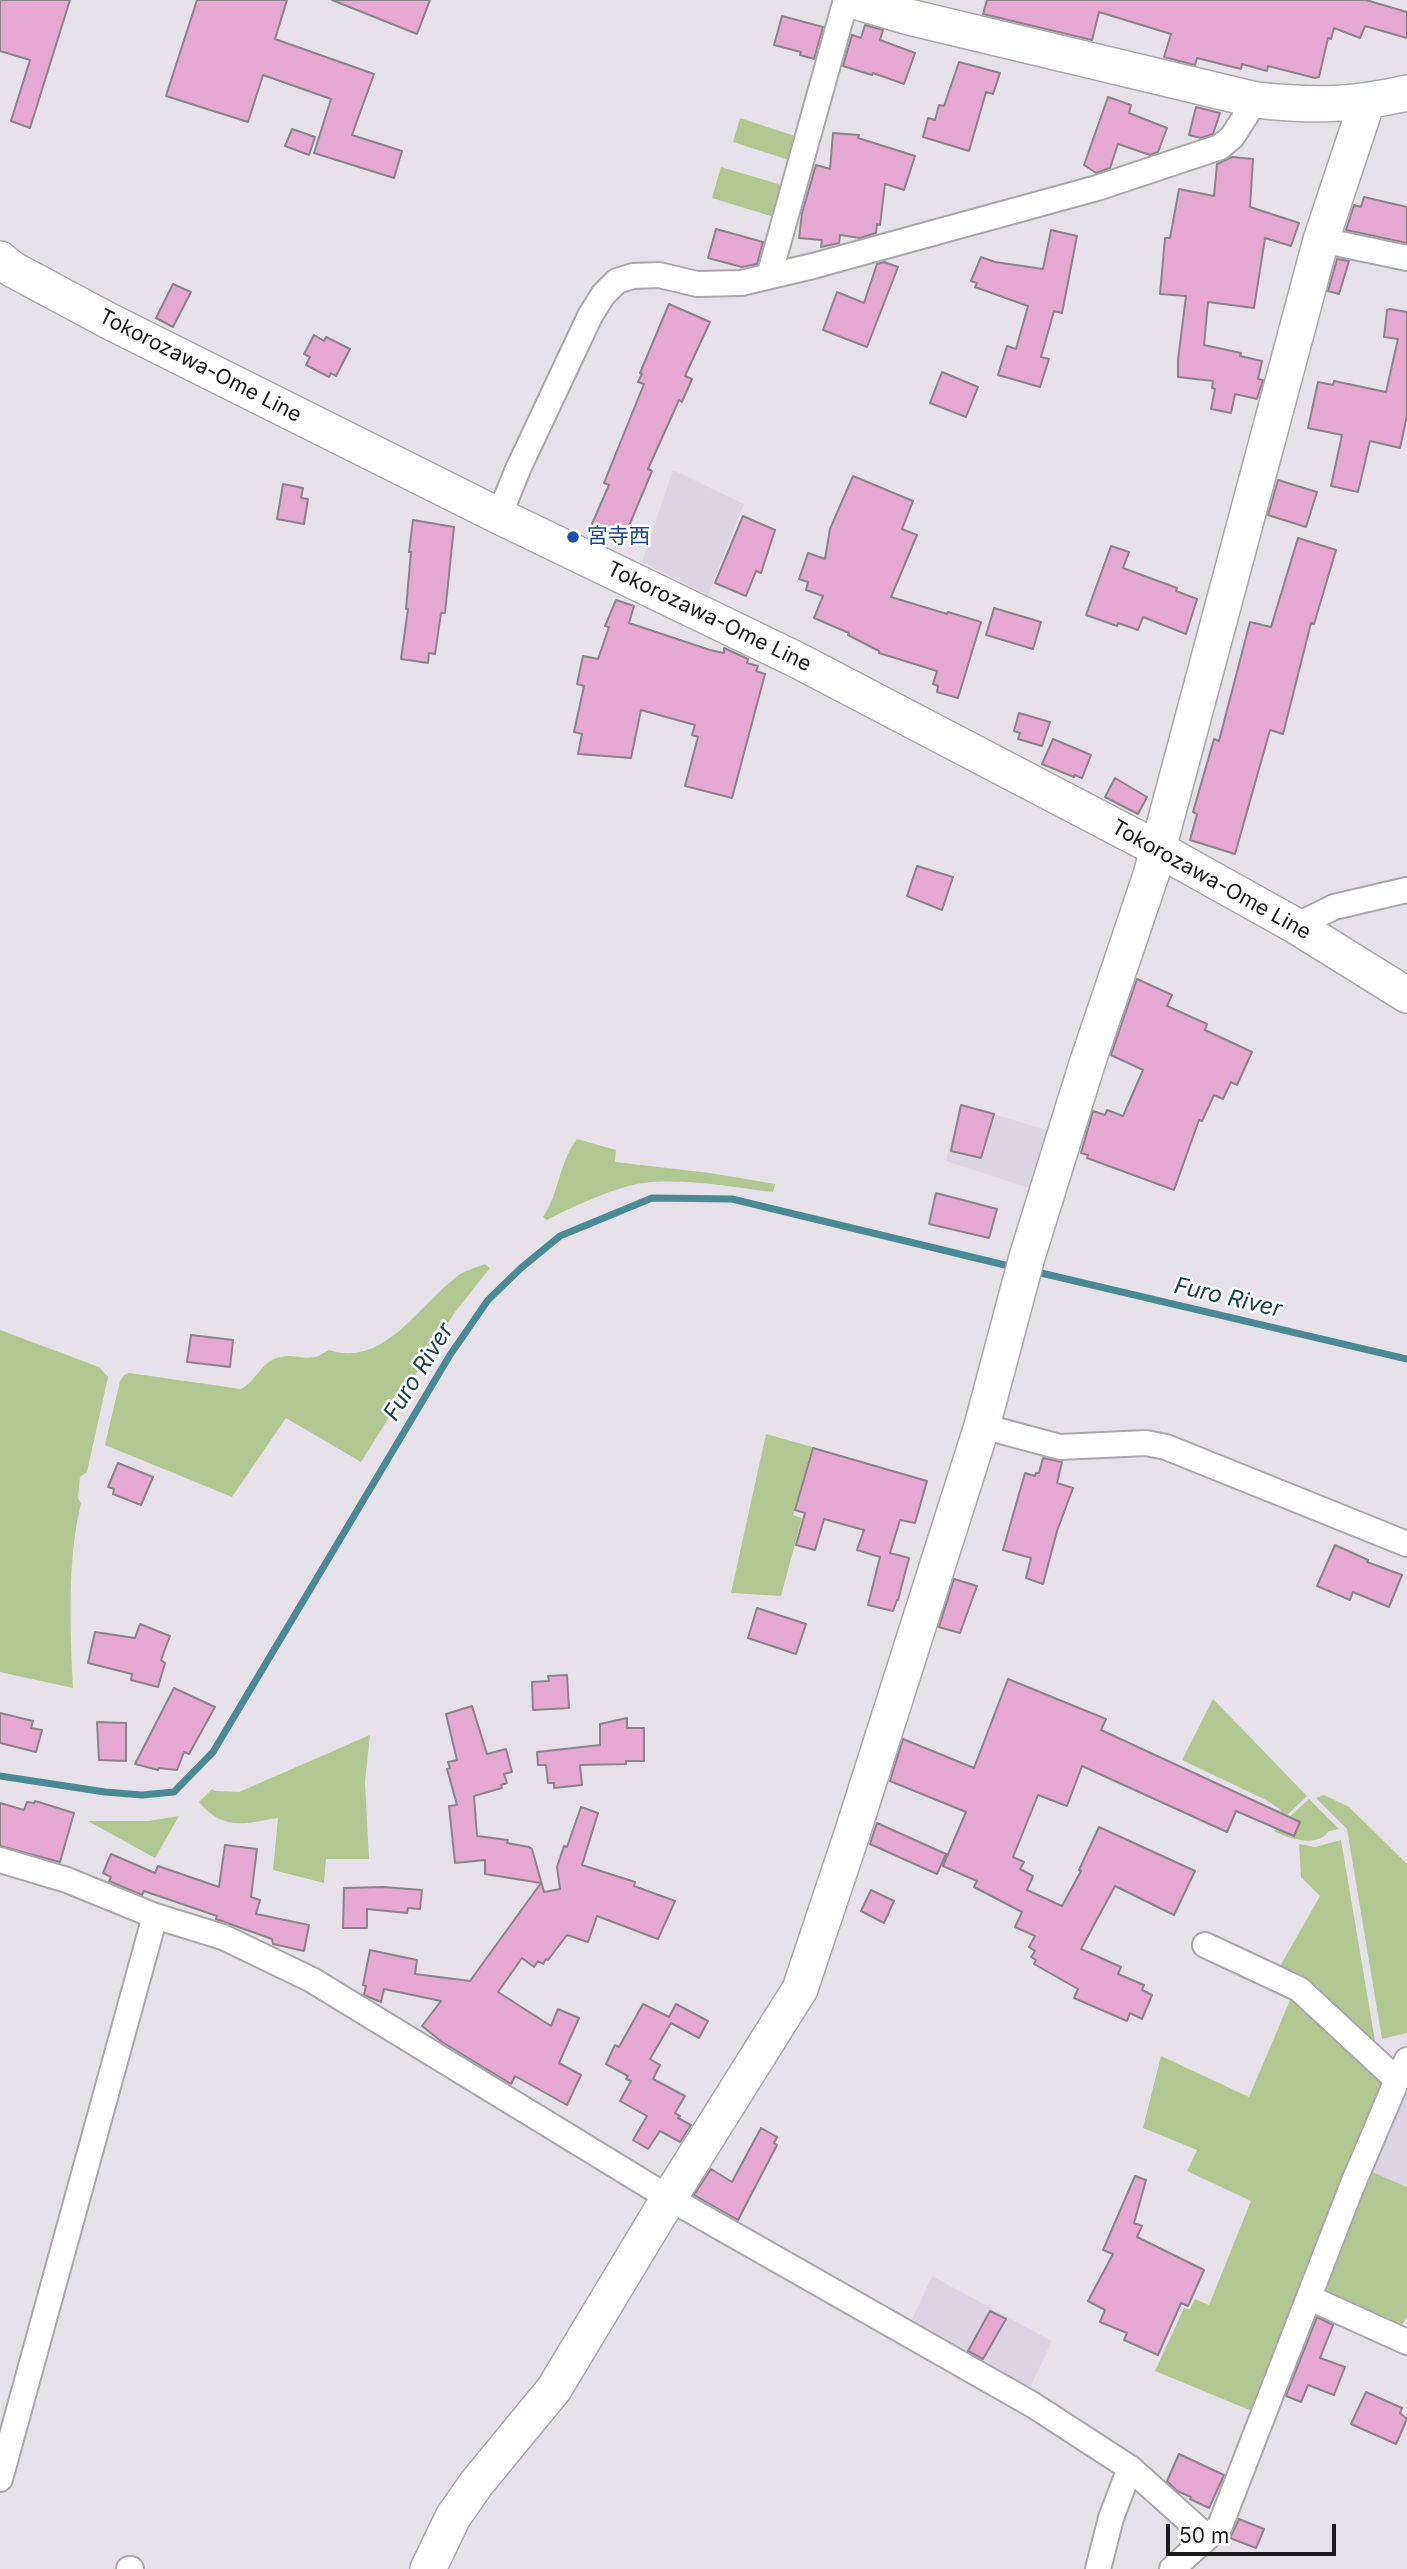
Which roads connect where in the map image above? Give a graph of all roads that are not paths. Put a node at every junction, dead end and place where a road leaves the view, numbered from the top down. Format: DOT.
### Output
graph roads {
  1 [pos="846,0"];
  2 [pos="851,0"];
  3 [pos="911,9"];
  4 [pos="1407,93"];
  5 [pos="1256,100"];
  6 [pos="1367,102"];
  7 [pos="1321,240"];
  8 [pos="1407,258"];
  9 [pos="4,267"];
  10 [pos="769,276"];
  11 [pos="499,516"];
  12 [pos="1158,849"];
  13 [pos="1407,890"];
  14 [pos="1296,926"];
  15 [pos="1407,995"];
  16 [pos="982,1426"];
  17 [pos="1407,1544"];
  18 [pos="0,1860"];
  19 [pos="155,1916"];
  20 [pos="1205,1945"];
  21 [pos="1402,2070"];
  22 [pos="669,2198"];
  23 [pos="1310,2298"];
  24 [pos="1407,2342"];
  25 [pos="1130,2468"];
  26 [pos="0,2479"];
  27 [pos="1207,2537"];
  28 [pos="428,2569"];
  29 [pos="1098,2569"];
  30 [pos="1172,2569"];
  1 -- 10 [label="street"];
  2 -- 3 [label="street"];
  3 -- 5 [label="street"];
  4 -- 6 [label="street"];
  5 -- 6 [label="street"];
  5 -- 10 [label="street"];
  6 -- 7 [label="street"];
  7 -- 8 [label="street"];
  7 -- 12 [label="street"];
  9 -- 11 [label="street, Tokorozawa-Ome Line"];
  10 -- 11 [label="street"];
  11 -- 12 [label="street, Tokorozawa-Ome Line"];
  12 -- 14 [label="street, Tokorozawa-Ome Line"];
  12 -- 16 [label="street"];
  13 -- 14 [label="street"];
  14 -- 15 [label="street, Tokorozawa-Ome Line"];
  16 -- 17 [label="street"];
  16 -- 22 [label="street"];
  18 -- 19 [label="street"];
  19 -- 22 [label="street"];
  19 -- 26 [label="street"];
  20 -- 21 [label="street"];
  21 -- 23 [label="street"];
  22 -- 25 [label="street"];
  22 -- 28 [label="street"];
  23 -- 24 [label="street"];
  23 -- 27 [label="street"];
  25 -- 27 [label="street"];
  25 -- 29 [label="street"];
  27 -- 30 [label="street"];
}
